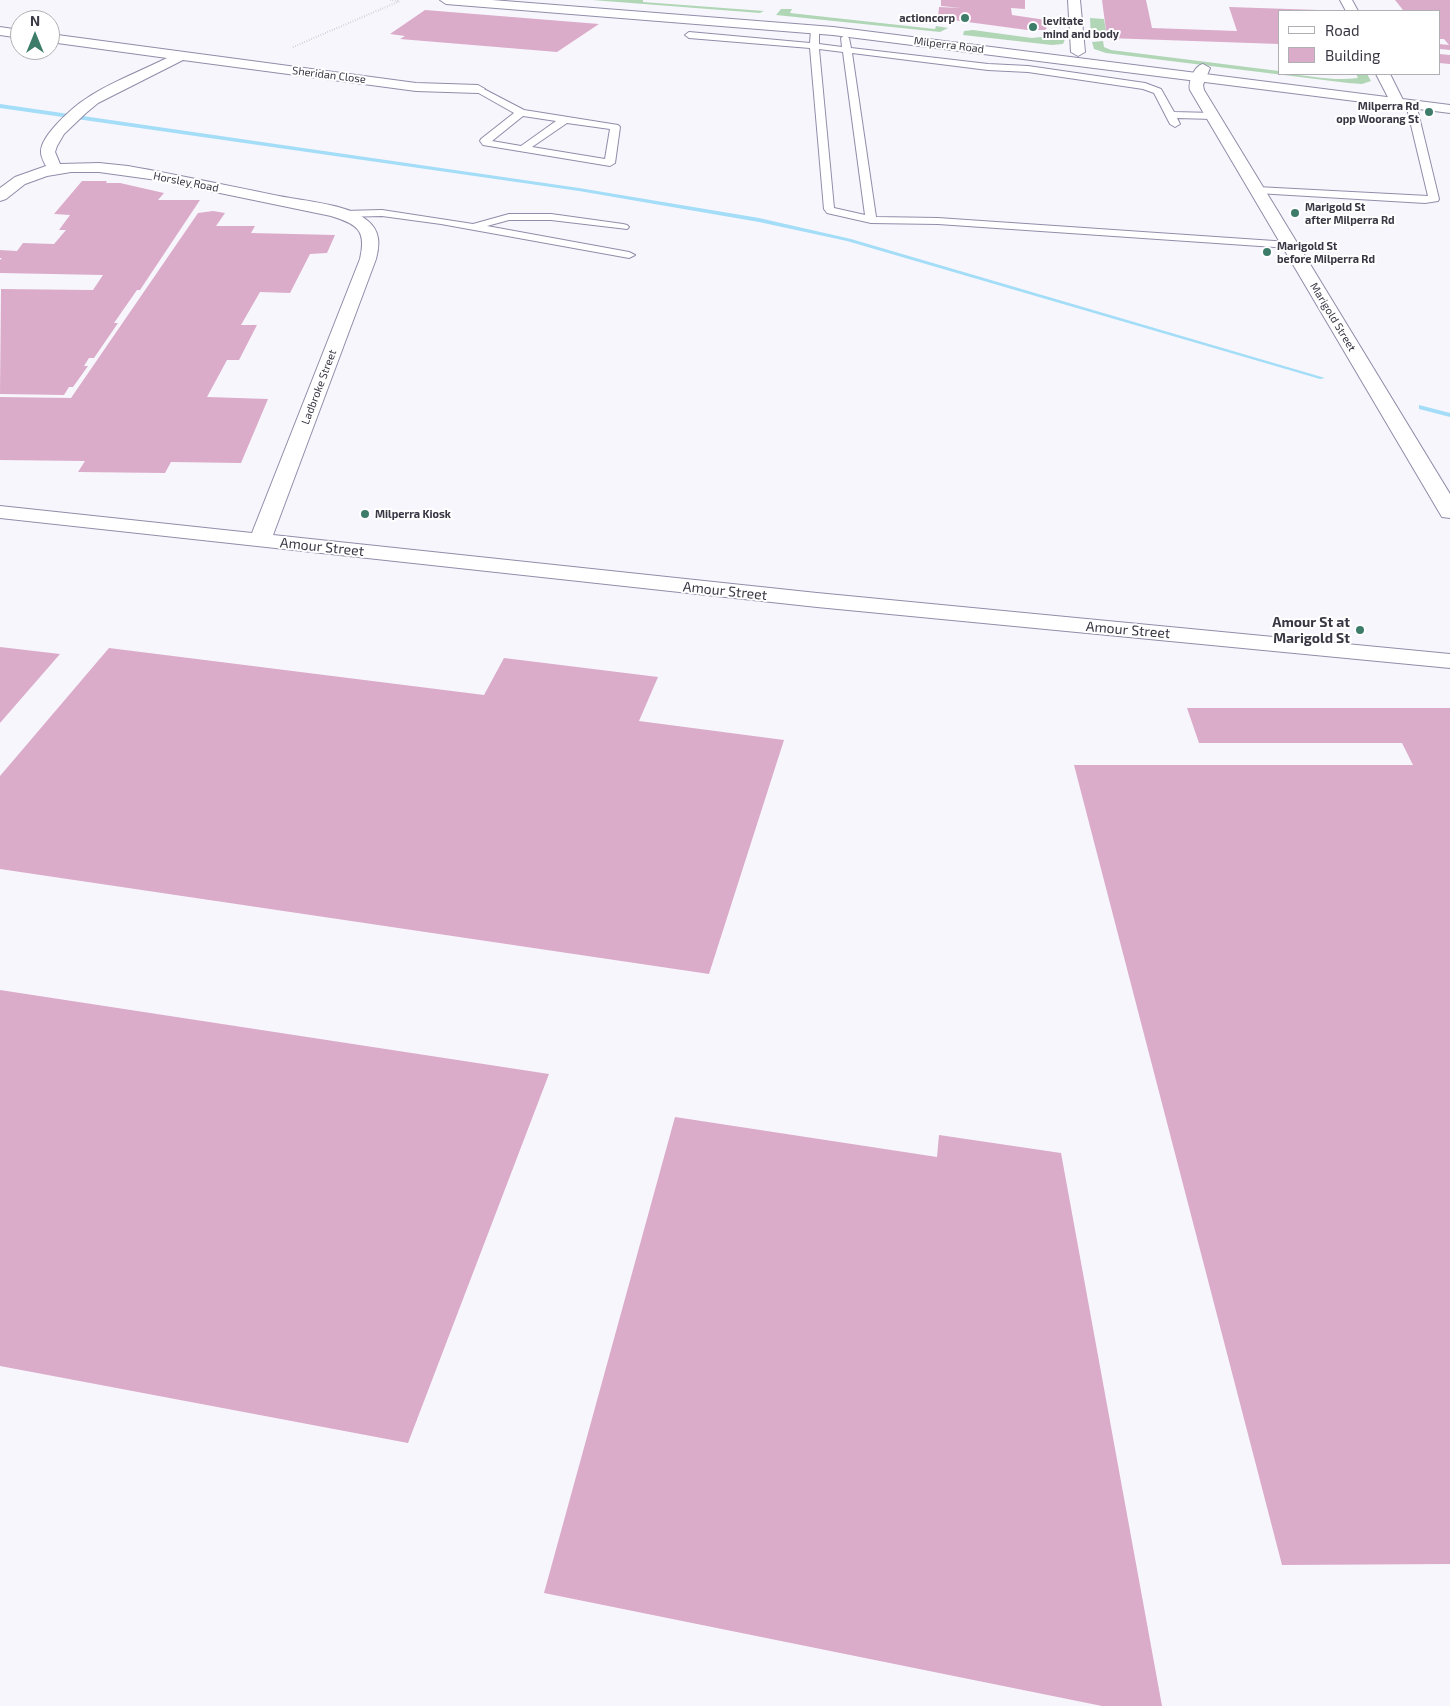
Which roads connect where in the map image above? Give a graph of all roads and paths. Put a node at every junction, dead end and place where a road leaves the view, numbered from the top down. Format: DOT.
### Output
graph roads {
  1 [pos="390,0"];
  2 [pos="446,0"];
  3 [pos="551,0"];
  4 [pos="1074,0"];
  5 [pos="400,1"];
  6 [pos="815,30"];
  7 [pos="845,33"];
  8 [pos="689,35"];
  9 [pos="60,39"];
  10 [pos="814,46"];
  11 [pos="846,50"];
  12 [pos="1078,52"];
  13 [pos="180,56"];
  14 [pos="1032,56"];
  15 [pos="252,65"];
  16 [pos="1016,68"];
  17 [pos="1201,73"];
  18 [pos="1384,75"];
  19 [pos="478,89"];
  20 [pos="1400,100"];
  21 [pos="1450,102"];
  22 [pos="1450,109"];
  23 [pos="521,113"];
  24 [pos="1213,116"];
  25 [pos="566,119"];
  26 [pos="523,149"];
  27 [pos="56,170"];
  28 [pos="1257,190"];
  29 [pos="0,196"];
  30 [pos="342,214"];
  31 [pos="870,220"];
  32 [pos="472,226"];
  33 [pos="623,228"];
  34 [pos="371,233"];
  35 [pos="1289,245"];
  36 [pos="629,256"];
  37 [pos="0,512"];
  38 [pos="1450,512"];
  39 [pos="260,540"];
  40 [pos="1450,661"];
  1 -- 5 [label="path"];
  2 -- 6 [label="main road, Milperra Road"];
  3 -- 12 [label="main road, Milperra Road"];
  4 -- 12 [label="main road"];
  5 -- 15 [label="path"];
  6 -- 7 [label="main road, Milperra Road"];
  6 -- 10 [label="lane"];
  7 -- 11 [label="lane"];
  7 -- 14 [label="main road, Milperra Road"];
  8 -- 10 [label="lane"];
  9 -- 13 [label="main road, Sheridan Close"];
  10 -- 11 [label="lane"];
  10 -- 31 [label="lane"];
  11 -- 16 [label="lane"];
  11 -- 31 [label="lane"];
  12 -- 17 [label="main road, Milperra Road"];
  13 -- 15 [label="main road, Sheridan Close"];
  13 -- 27 [label="main road"];
  14 -- 16 [label="lane"];
  14 -- 17 [label="main road, Milperra Road"];
  15 -- 19 [label="main road, Sheridan Close"];
  16 -- 24 [label="lane"];
  17 -- 20 [label="main road, Milperra Road"];
  17 -- 24 [label="main road, Marigold Street"];
  18 -- 20 [label="main road"];
  19 -- 23 [label="lane"];
  20 -- 21 [label="main road, Milperra Road"];
  20 -- 22 [label="main road, Milperra Road"];
  20 -- 28 [label="lane"];
  23 -- 25 [label="lane"];
  23 -- 26 [label="lane"];
  24 -- 28 [label="main road, Marigold Street"];
  25 -- 26 [label="lane"];
  25 -- 26 [label="lane"];
  27 -- 29 [label="main road, Horsley Road"];
  27 -- 30 [label="main road, Horsley Road"];
  28 -- 35 [label="main road, Marigold Street"];
  30 -- 32 [label="lane"];
  30 -- 34 [label="main road, Horsley Road"];
  31 -- 35 [label="lane"];
  32 -- 33 [label="lane"];
  32 -- 36 [label="lane"];
  34 -- 39 [label="main road, Ladbroke Street"];
  35 -- 38 [label="main road, Marigold Street"];
  37 -- 39 [label="main road, Amour Street"];
  39 -- 40 [label="main road, Amour Street"];
}
